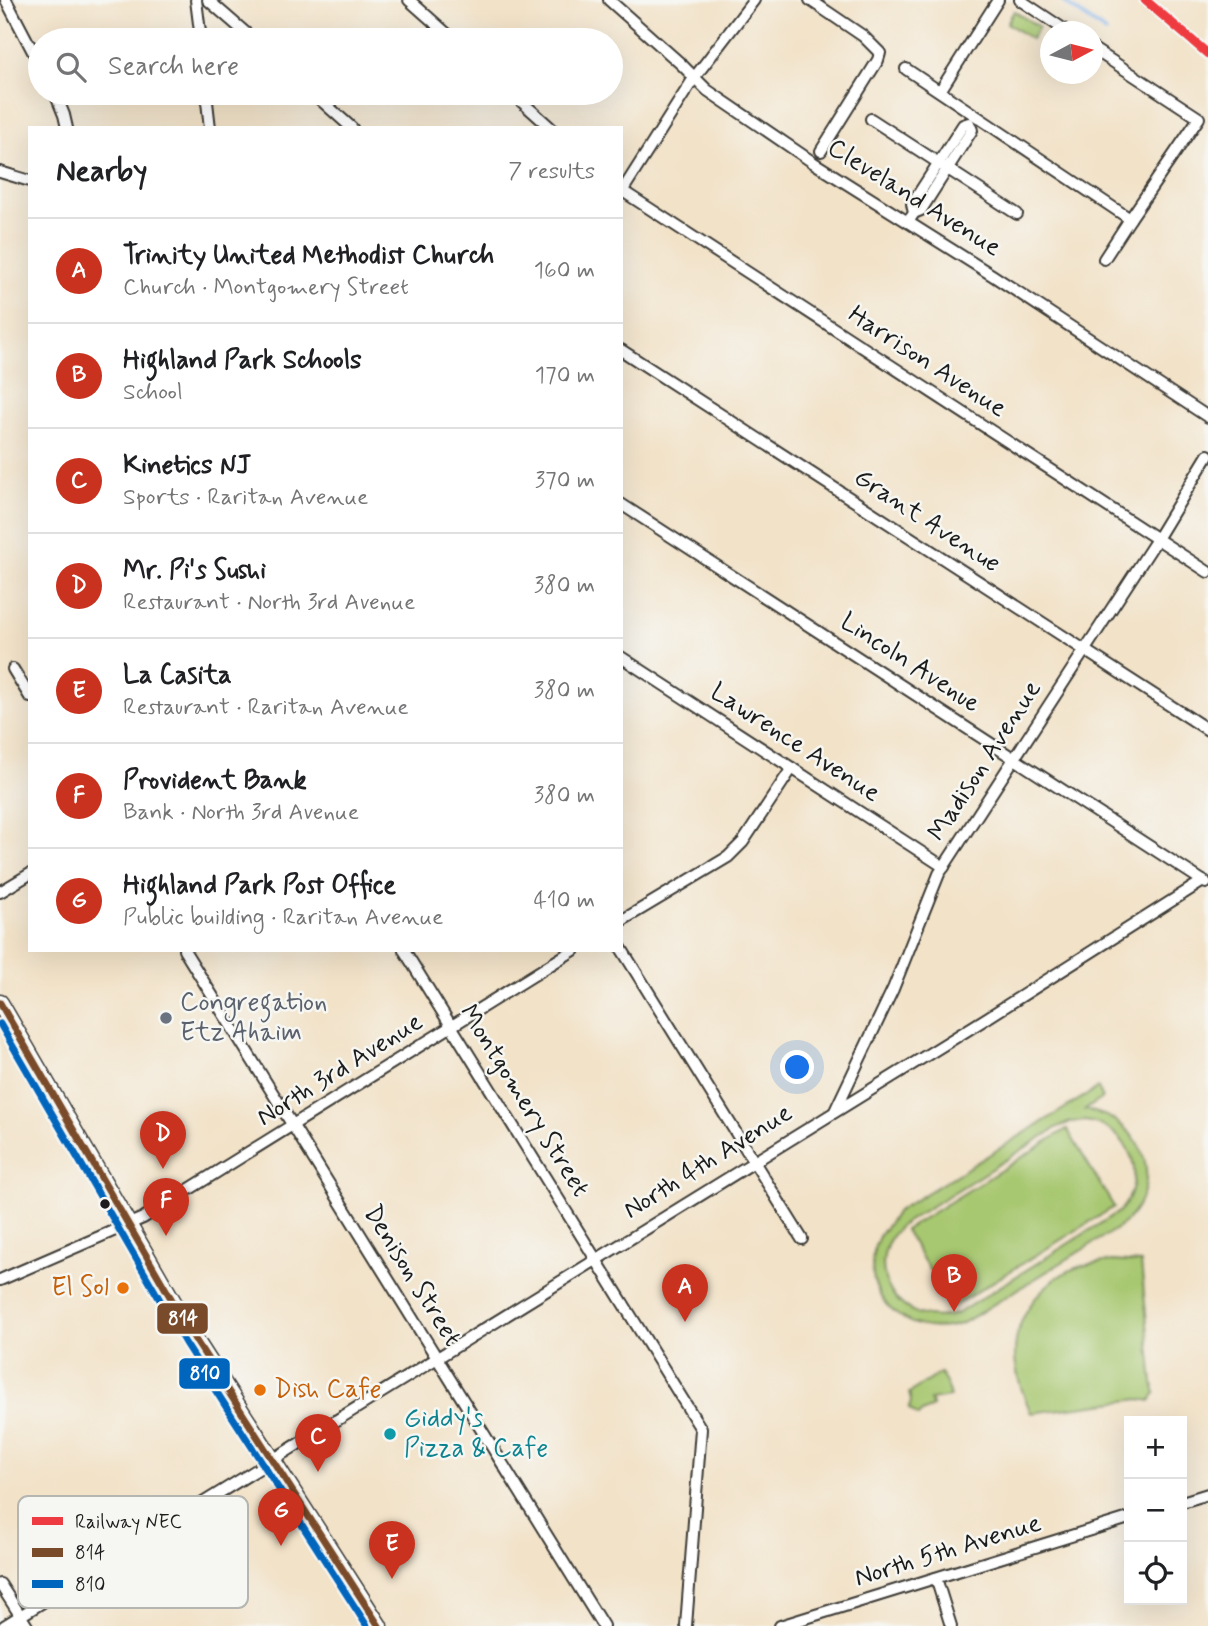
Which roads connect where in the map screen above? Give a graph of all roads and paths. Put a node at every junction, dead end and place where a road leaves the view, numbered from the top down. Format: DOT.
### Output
graph roads {
  1 [pos="6,0"];
  2 [pos="196,0"];
  3 [pos="208,0"];
  4 [pos="409,0"];
  5 [pos="609,0"];
  6 [pos="754,0"];
  7 [pos="810,0"];
  8 [pos="998,0"];
  9 [pos="1020,0"];
  10 [pos="1052,21"];
  11 [pos="200,28"];
  12 [pos="240,28"];
  13 [pos="440,28"];
  14 [pos="28,42"];
  15 [pos="1103,55"];
  16 [pos="906,69"];
  17 [pos="694,78"];
  18 [pos="940,91"];
  19 [pos="60,105"];
  20 [pos="207,105"];
  21 [pos="326,105"];
  22 [pos="525,105"];
  23 [pos="871,119"];
  24 [pos="971,120"];
  25 [pos="67,126"];
  26 [pos="210,126"];
  27 [pos="350,126"];
  28 [pos="549,126"];
  29 [pos="821,150"];
  30 [pos="942,167"];
  31 [pos="0,172"];
  32 [pos="28,180"];
  33 [pos="623,189"];
  34 [pos="623,192"];
  35 [pos="1017,214"];
  36 [pos="911,217"];
  37 [pos="1130,219"];
  38 [pos="1104,259"];
  39 [pos="623,351"];
  40 [pos="1208,417"];
  41 [pos="1208,455"];
  42 [pos="623,505"];
  43 [pos="1157,539"];
  44 [pos="1208,572"];
  45 [pos="1085,650"];
  46 [pos="623,657"];
  47 [pos="13,669"];
  48 [pos="28,694"];
  49 [pos="1208,730"];
  50 [pos="1015,758"];
  51 [pos="792,768"];
  52 [pos="944,867"];
  53 [pos="28,875"];
  54 [pos="1206,883"];
  55 [pos="0,892"];
  56 [pos="623,920"];
  57 [pos="623,950"];
  58 [pos="185,952"];
  59 [pos="405,952"];
  60 [pos="572,952"];
  61 [pos="0,1003"];
  62 [pos="452,1028"];
  63 [pos="835,1111"];
  64 [pos="293,1126"];
  65 [pos="754,1160"];
  66 [pos="127,1225"];
  67 [pos="802,1239"];
  68 [pos="596,1258"];
  69 [pos="0,1280"];
  70 [pos="437,1357"];
  71 [pos="271,1460"];
  72 [pos="1208,1494"];
  73 [pos="213,1496"];
  74 [pos="1187,1500"];
  75 [pos="1124,1520"];
  76 [pos="936,1578"];
  77 [pos="0,1584"];
  78 [pos="33,1608"];
  79 [pos="20,1616"];
  80 [pos="4,1626"];
  81 [pos="27,1626"];
  82 [pos="379,1626"];
  83 [pos="603,1626"];
  84 [pos="685,1626"];
  85 [pos="780,1626"];
  86 [pos="951,1626"];
  1 -- 14 [label="street"];
  2 -- 11 [label="street"];
  3 -- 12 [label="street"];
  4 -- 13 [label="street"];
  5 -- 17 [label="street, Cleveland Avenue"];
  6 -- 17 [label="street"];
  7 -- 29 [label="street"];
  8 -- 18 [label="street"];
  9 -- 10 [label="street"];
  15 -- 37 [label="street"];
  16 -- 18 [label="street"];
  17 -- 33 [label="street"];
  17 -- 36 [label="street, Cleveland Avenue"];
  18 -- 24 [label="street"];
  19 -- 25 [label="street"];
  20 -- 26 [label="street"];
  21 -- 27 [label="street"];
  22 -- 28 [label="street"];
  23 -- 30 [label="street"];
  24 -- 30 [label="street"];
  24 -- 37 [label="street"];
  30 -- 35 [label="street"];
  30 -- 36 [label="street"];
  31 -- 32 [label="street"];
  34 -- 43 [label="street, Harrison Avenue"];
  36 -- 40 [label="street, Cleveland Avenue"];
  37 -- 38 [label="street"];
  39 -- 45 [label="street, Grant Avenue"];
  41 -- 43 [label="street, Madison Avenue"];
  42 -- 50 [label="street, Lincoln Avenue"];
  43 -- 44 [label="street, Harrison Avenue"];
  43 -- 45 [label="street, Madison Avenue"];
  45 -- 49 [label="street, Grant Avenue"];
  45 -- 50 [label="street, Madison Avenue"];
  46 -- 51 [label="street, Lawrence Avenue"];
  47 -- 48 [label="street"];
  50 -- 52 [label="street, Madison Avenue"];
  50 -- 54 [label="street, Lincoln Avenue"];
  51 -- 52 [label="street, Lawrence Avenue"];
  51 -- 56 [label="street"];
  52 -- 63 [label="street, Madison Avenue"];
  53 -- 55 [label="street"];
  54 -- 63 [label="street, North 4th Avenue"];
  57 -- 65 [label="street"];
  58 -- 64 [label="street, Denison Street"];
  59 -- 62 [label="street, Montgomery Street"];
  60 -- 62 [label="street, North 3rd Avenue"];
  61 -- 66 [label="main road"];
  62 -- 64 [label="street, North 3rd Avenue"];
  62 -- 68 [label="street, Montgomery Street"];
  63 -- 65 [label="street, North 4th Avenue"];
  64 -- 66 [label="street, North 3rd Avenue"];
  64 -- 70 [label="street, Denison Street"];
  65 -- 67 [label="street"];
  65 -- 68 [label="street, North 4th Avenue"];
  66 -- 69 [label="street, North 3rd Avenue"];
  66 -- 71 [label="main road"];
  68 -- 70 [label="street, North 4th Avenue"];
  68 -- 84 [label="street, Montgomery Street"];
  70 -- 71 [label="street, North 4th Avenue"];
  70 -- 83 [label="street, Denison Street"];
  71 -- 73 [label="street, North 4th Avenue"];
  71 -- 82 [label="main road"];
  72 -- 74 [label="street"];
  75 -- 76 [label="street, North 5th Avenue"];
  76 -- 85 [label="street, North 5th Avenue"];
  76 -- 86 [label="street"];
  77 -- 79 [label="street"];
  78 -- 79 [label="street, North 4th Avenue"];
  79 -- 80 [label="street, North 4th Avenue"];
  79 -- 81 [label="street"];
}
